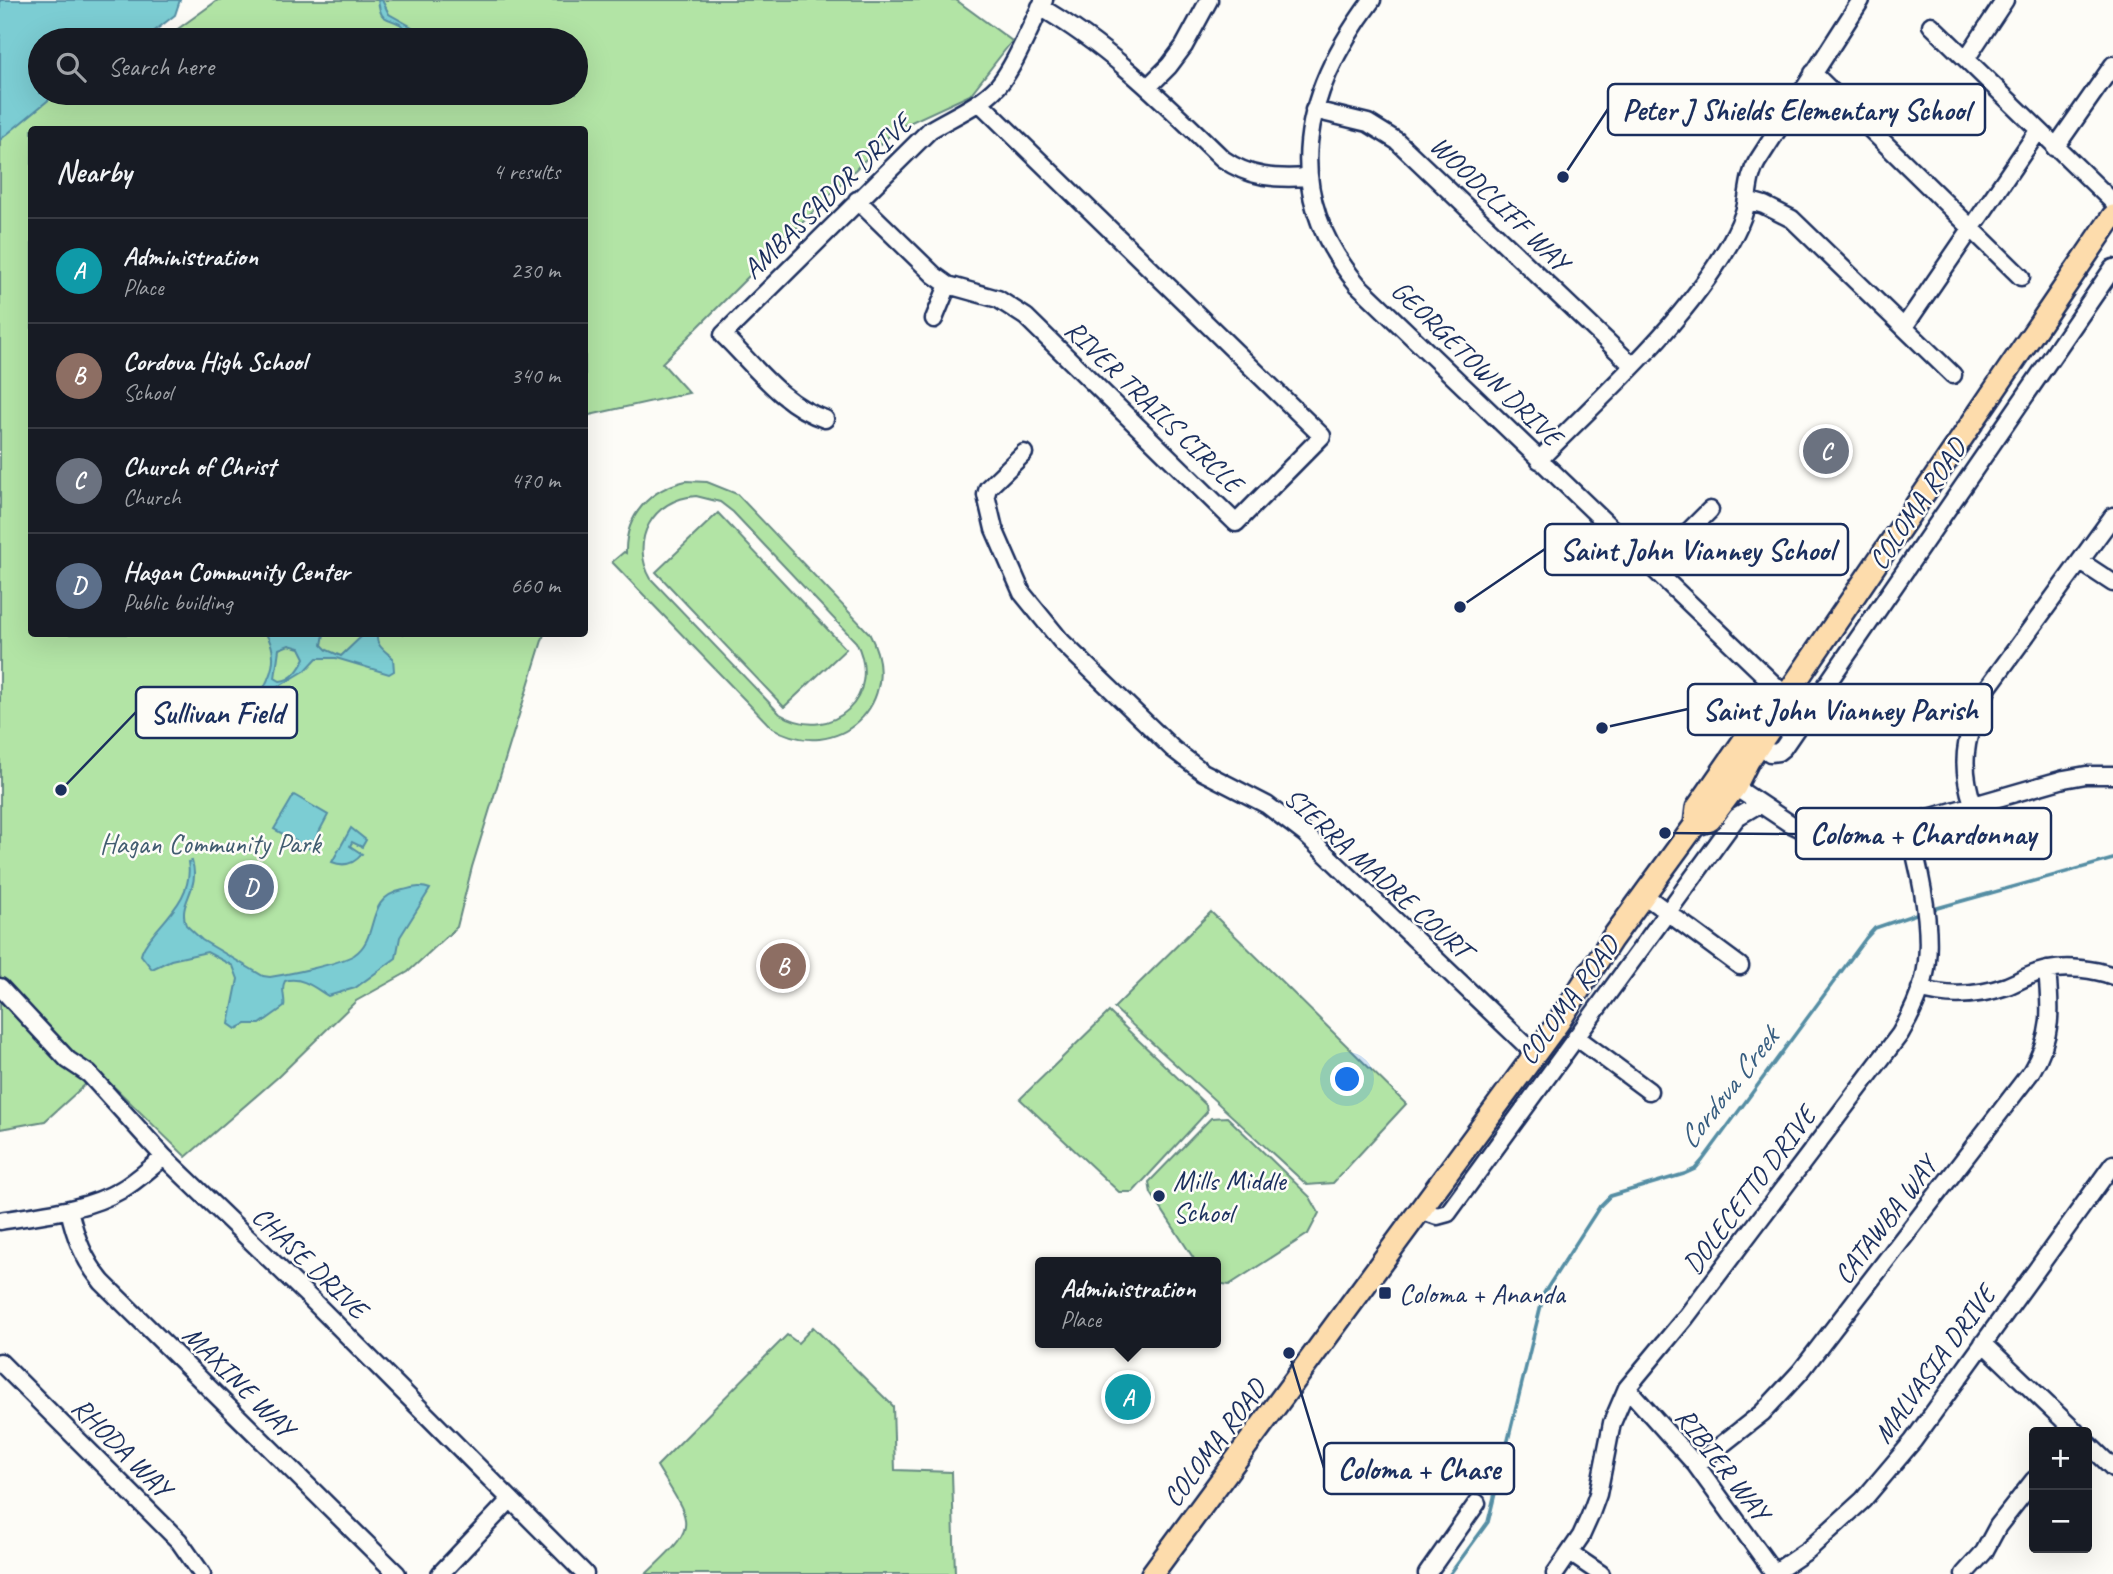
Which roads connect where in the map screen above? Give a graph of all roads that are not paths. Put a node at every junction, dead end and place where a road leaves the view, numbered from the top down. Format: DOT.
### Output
graph roads {
  1 [pos="1209,0"];
  2 [pos="1372,0"];
  3 [pos="2005,0"];
  4 [pos="1042,4"];
  5 [pos="1851,4"];
  6 [pos="1931,25"];
  7 [pos="1966,59"];
  8 [pos="2113,65"];
  9 [pos="1813,74"];
  10 [pos="1148,87"];
  11 [pos="979,102"];
  12 [pos="1314,110"];
  13 [pos="2038,131"];
  14 [pos="2056,148"];
  15 [pos="1308,177"];
  16 [pos="857,200"];
  17 [pos="1747,200"];
  18 [pos="2113,202"];
  19 [pos="2113,216"];
  20 [pos="1971,229"];
  21 [pos="2113,268"];
  22 [pos="2021,277"];
  23 [pos="948,285"];
  24 [pos="934,319"];
  25 [pos="1904,327"];
  26 [pos="1632,365"];
  27 [pos="1953,375"];
  28 [pos="825,419"];
  29 [pos="1024,453"];
  30 [pos="1539,460"];
  31 [pos="1710,509"];
  32 [pos="2113,516"];
  33 [pos="2081,562"];
  34 [pos="1652,569"];
  35 [pos="2113,583"];
  36 [pos="1786,696"];
  37 [pos="1759,744"];
  38 [pos="2113,775"];
  39 [pos="1735,787"];
  40 [pos="1700,804"];
  41 [pos="1759,804"];
  42 [pos="1973,804"];
  43 [pos="1907,824"];
  44 [pos="1695,825"];
  45 [pos="1644,895"];
  46 [pos="1667,912"];
  47 [pos="1740,966"];
  48 [pos="2047,970"];
  49 [pos="2113,976"];
  50 [pos="0,987"];
  51 [pos="1920,989"];
  52 [pos="1576,1037"];
  53 [pos="1535,1054"];
  54 [pos="1650,1091"];
  55 [pos="164,1157"];
  56 [pos="2113,1164"];
  57 [pos="69,1209"];
  58 [pos="1420,1210"];
  59 [pos="0,1221"];
  60 [pos="1983,1343"];
  61 [pos="0,1362"];
  62 [pos="1627,1388"];
  63 [pos="2070,1427"];
  64 [pos="2092,1448"];
  65 [pos="1696,1465"];
  66 [pos="2113,1468"];
  67 [pos="2029,1486"];
  68 [pos="510,1500"];
  69 [pos="1477,1503"];
  70 [pos="1570,1553"];
  71 [pos="1775,1573"];
  72 [pos="202,1574"];
  73 [pos="397,1574"];
  74 [pos="440,1574"];
  75 [pos="585,1574"];
  76 [pos="1152,1574"];
  77 [pos="1427,1574"];
  78 [pos="1556,1574"];
  79 [pos="1601,1574"];
  80 [pos="1964,1574"];
  1 -- 10 [label="street"];
  2 -- 12 [label="street, GEORGETOWN DRIVE"];
  3 -- 7 [label="street"];
  4 -- 10 [label="street"];
  4 -- 11 [label="street, AMBASSADOR DRIVE"];
  5 -- 9 [label="street"];
  6 -- 7 [label="street"];
  7 -- 13 [label="street"];
  8 -- 14 [label="street"];
  9 -- 17 [label="street"];
  9 -- 20 [label="street"];
  10 -- 15 [label="street"];
  11 -- 16 [label="street, AMBASSADOR DRIVE"];
  11 -- 23 [label="street, RIVER TRAILS CIRCLE"];
  12 -- 15 [label="street, GEORGETOWN DRIVE"];
  12 -- 26 [label="street, WOODCLIFF WAY"];
  13 -- 14 [label="street"];
  13 -- 20 [label="street"];
  14 -- 18 [label="street"];
  15 -- 30 [label="street, GEORGETOWN DRIVE"];
  16 -- 23 [label="street, RIVER TRAILS CIRCLE"];
  16 -- 28 [label="street, AMBASSADOR DRIVE"];
  17 -- 25 [label="street"];
  17 -- 26 [label="street"];
  19 -- 36 [label="main road, COLOMA ROAD"];
  20 -- 22 [label="street"];
  20 -- 25 [label="street"];
  21 -- 37 [label="street, COLOMA ROAD"];
  23 -- 24 [label="street"];
  25 -- 27 [label="street"];
  26 -- 30 [label="street"];
  29 -- 53 [label="street, SIERRA MADRE COURT"];
  30 -- 34 [label="street, GEORGETOWN DRIVE"];
  31 -- 34 [label="street"];
  32 -- 33 [label="street"];
  33 -- 35 [label="street"];
  33 -- 42 [label="street"];
  34 -- 36 [label="street, GEORGETOWN DRIVE"];
  36 -- 37 [label="main road, COLOMA ROAD"];
  36 -- 40 [label="main road, COLOMA ROAD"];
  37 -- 39 [label="main road, COLOMA ROAD"];
  38 -- 42 [label="street"];
  39 -- 40 [label="main road"];
  39 -- 41 [label="street"];
  39 -- 44 [label="main road, COLOMA ROAD"];
  40 -- 44 [label="main road, COLOMA ROAD"];
  41 -- 43 [label="street"];
  41 -- 46 [label="street, COLOMA ROAD"];
  42 -- 43 [label="street"];
  43 -- 51 [label="street, DOLECETTO DRIVE"];
  44 -- 45 [label="main road, COLOMA ROAD"];
  45 -- 46 [label="street"];
  45 -- 53 [label="main road, COLOMA ROAD"];
  46 -- 47 [label="street"];
  46 -- 52 [label="street, COLOMA ROAD"];
  48 -- 49 [label="street"];
  48 -- 51 [label="street"];
  48 -- 65 [label="street, CATAWBA WAY"];
  50 -- 55 [label="street, CHASE DRIVE"];
  51 -- 62 [label="street, DOLECETTO DRIVE"];
  52 -- 54 [label="street"];
  52 -- 58 [label="street, COLOMA ROAD"];
  53 -- 58 [label="main road, COLOMA ROAD"];
  55 -- 57 [label="street"];
  55 -- 68 [label="street, CHASE DRIVE"];
  56 -- 60 [label="street, MALVASIA DRIVE"];
  57 -- 59 [label="street"];
  57 -- 73 [label="street, MAXINE WAY"];
  58 -- 76 [label="main road, COLOMA ROAD"];
  60 -- 63 [label="street"];
  60 -- 71 [label="street, MALVASIA DRIVE"];
  61 -- 72 [label="street, RHODA WAY"];
  62 -- 65 [label="street, RIBIER WAY"];
  62 -- 70 [label="street, DOLECETTO DRIVE"];
  64 -- 66 [label="street"];
  65 -- 71 [label="street, RIBIER WAY"];
  67 -- 80 [label="street"];
  68 -- 74 [label="street"];
  68 -- 75 [label="street, CHASE DRIVE"];
  69 -- 77 [label="street"];
  70 -- 78 [label="street, DOLECETTO DRIVE"];
  70 -- 79 [label="street"];
}
